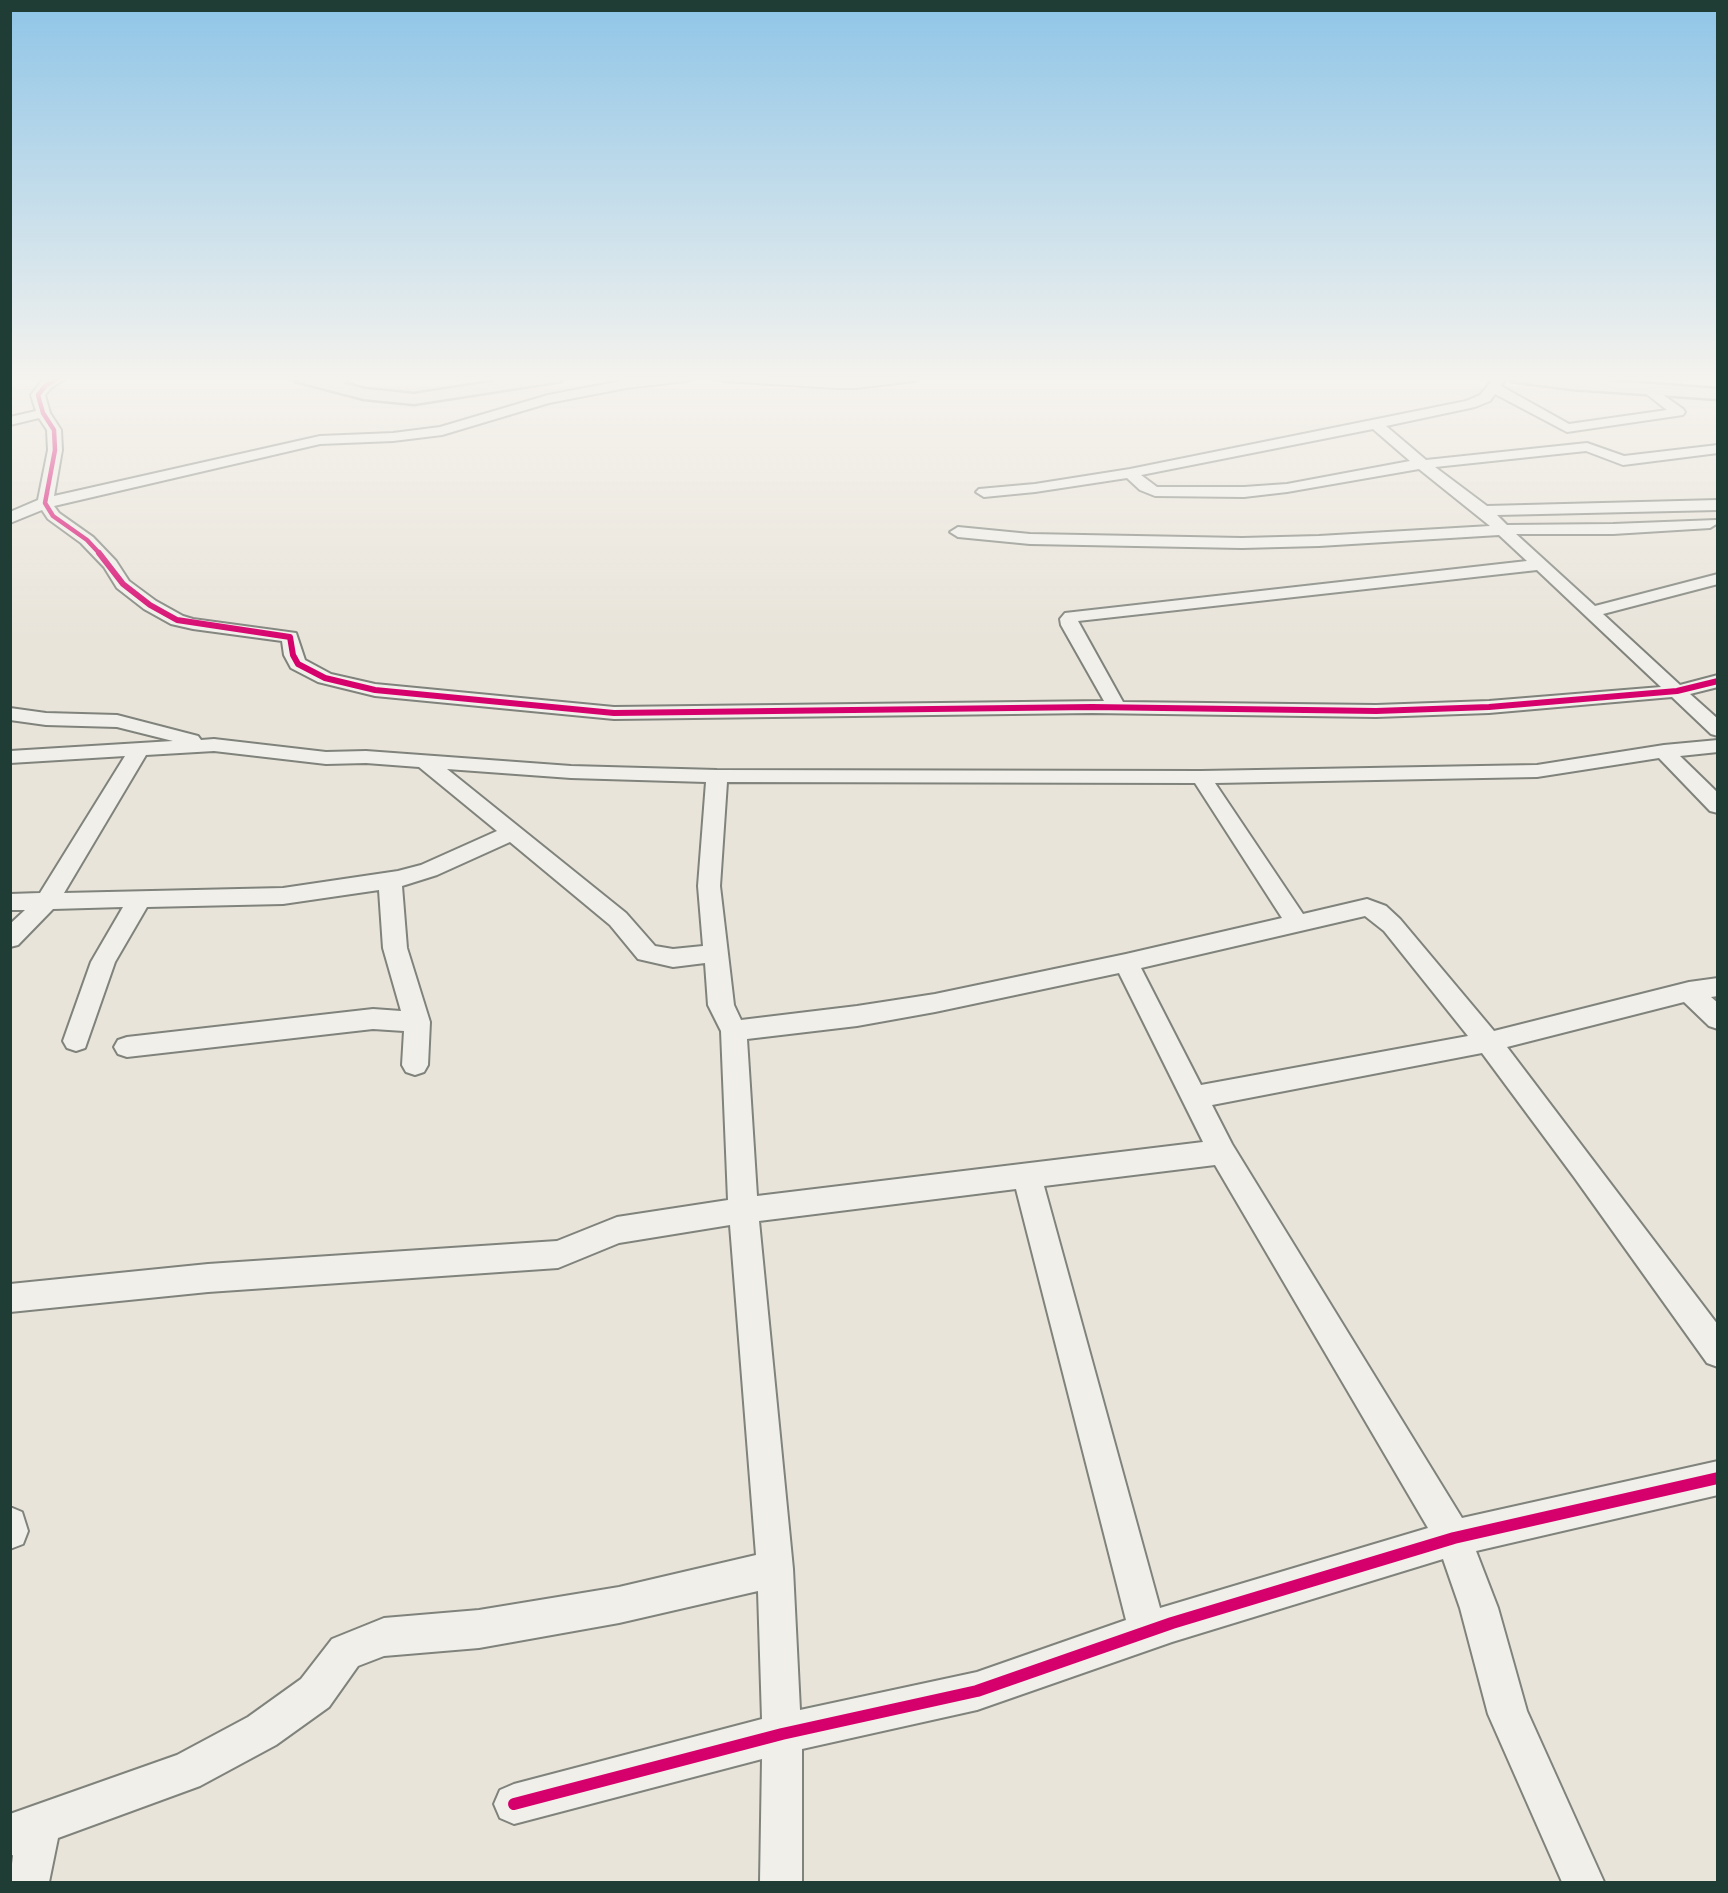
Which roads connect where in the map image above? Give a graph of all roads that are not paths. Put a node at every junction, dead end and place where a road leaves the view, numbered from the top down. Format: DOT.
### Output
graph roads {
  1 [pos="52,465"];
  2 [pos="216,465"];
  3 [pos="1171,465"];
  4 [pos="1410,465"];
  5 [pos="1424,465"];
  6 [pos="1130,473"];
  7 [pos="984,492"];
  8 [pos="45,503"];
  9 [pos="1718,505"];
  10 [pos="1482,511"];
  11 [pos="15,512"];
  12 [pos="1710,523"];
  13 [pos="1500,529"];
  14 [pos="958,532"];
  15 [pos="1539,565"];
  16 [pos="1718,579"];
  17 [pos="1590,612"];
  18 [pos="1718,681"];
  19 [pos="1677,691"];
  20 [pos="1118,708"];
  21 [pos="10,714"];
  22 [pos="1718,730"];
  23 [pos="214,745"];
  24 [pos="1718,746"];
  25 [pos="139,750"];
  26 [pos="1664,751"];
  27 [pos="10,757"];
  28 [pos="425,762"];
  29 [pos="717,776"];
  30 [pos="1201,777"];
  31 [pos="1718,806"];
  32 [pos="512,833"];
  33 [pos="390,880"];
  34 [pos="140,899"];
  35 [pos="48,900"];
  36 [pos="10,902"];
  37 [pos="1296,922"];
  38 [pos="10,939"];
  39 [pos="716,953"];
  40 [pos="1126,963"];
  41 [pos="1718,987"];
  42 [pos="1689,992"];
  43 [pos="1718,1019"];
  44 [pos="417,1022"];
  45 [pos="734,1031"];
  46 [pos="76,1041"];
  47 [pos="1488,1042"];
  48 [pos="127,1047"];
  49 [pos="415,1065"];
  50 [pos="1194,1097"];
  51 [pos="1222,1152"];
  52 [pos="1027,1176"];
  53 [pos="743,1210"];
  54 [pos="10,1298"];
  55 [pos="1718,1352"];
  56 [pos="1718,1478"];
  57 [pos="10,1524"];
  58 [pos="10,1531"];
  59 [pos="1454,1538"];
  60 [pos="775,1569"];
  61 [pos="1148,1631"];
  62 [pos="782,1734"];
  63 [pos="514,1804"];
  64 [pos="25,1829"];
  65 [pos="28,1882"];
  66 [pos="781,1882"];
  67 [pos="1583,1882"];
  1 -- 8 [label="street"];
  2 -- 8 [label="street"];
  3 -- 6 [label="street"];
  4 -- 6 [label="street"];
  5 -- 10 [label="street"];
  6 -- 7 [label="street"];
  8 -- 11 [label="street"];
  8 -- 20 [label="street"];
  9 -- 10 [label="street"];
  10 -- 13 [label="street"];
  12 -- 13 [label="street"];
  13 -- 14 [label="street"];
  13 -- 15 [label="street"];
  15 -- 17 [label="street"];
  15 -- 20 [label="street"];
  16 -- 17 [label="street"];
  17 -- 19 [label="street"];
  18 -- 19 [label="street"];
  19 -- 20 [label="street"];
  19 -- 22 [label="street"];
  21 -- 23 [label="street"];
  23 -- 25 [label="street"];
  23 -- 28 [label="street"];
  24 -- 26 [label="street"];
  25 -- 27 [label="street"];
  25 -- 35 [label="street"];
  26 -- 30 [label="street"];
  26 -- 31 [label="street"];
  28 -- 29 [label="street"];
  28 -- 32 [label="street"];
  29 -- 30 [label="street"];
  29 -- 39 [label="street"];
  30 -- 37 [label="street"];
  32 -- 33 [label="street"];
  32 -- 39 [label="street"];
  33 -- 34 [label="street"];
  33 -- 44 [label="street"];
  34 -- 35 [label="street"];
  34 -- 46 [label="street"];
  35 -- 36 [label="street"];
  35 -- 38 [label="street"];
  37 -- 40 [label="street"];
  37 -- 47 [label="street"];
  39 -- 45 [label="street"];
  40 -- 45 [label="street"];
  40 -- 50 [label="street"];
  41 -- 42 [label="street"];
  42 -- 43 [label="street"];
  42 -- 47 [label="street"];
  44 -- 48 [label="street"];
  44 -- 49 [label="street"];
  45 -- 53 [label="street"];
  47 -- 50 [label="street"];
  47 -- 55 [label="street"];
  50 -- 51 [label="street"];
  51 -- 52 [label="street"];
  51 -- 59 [label="street"];
  52 -- 53 [label="street"];
  52 -- 61 [label="street"];
  53 -- 54 [label="street"];
  53 -- 60 [label="street"];
  56 -- 59 [label="street"];
  57 -- 58 [label="street"];
  59 -- 61 [label="street"];
  59 -- 67 [label="street"];
  60 -- 62 [label="street"];
  60 -- 64 [label="street"];
  61 -- 62 [label="street"];
  62 -- 63 [label="street"];
  62 -- 66 [label="street"];
  64 -- 65 [label="street"];
}
